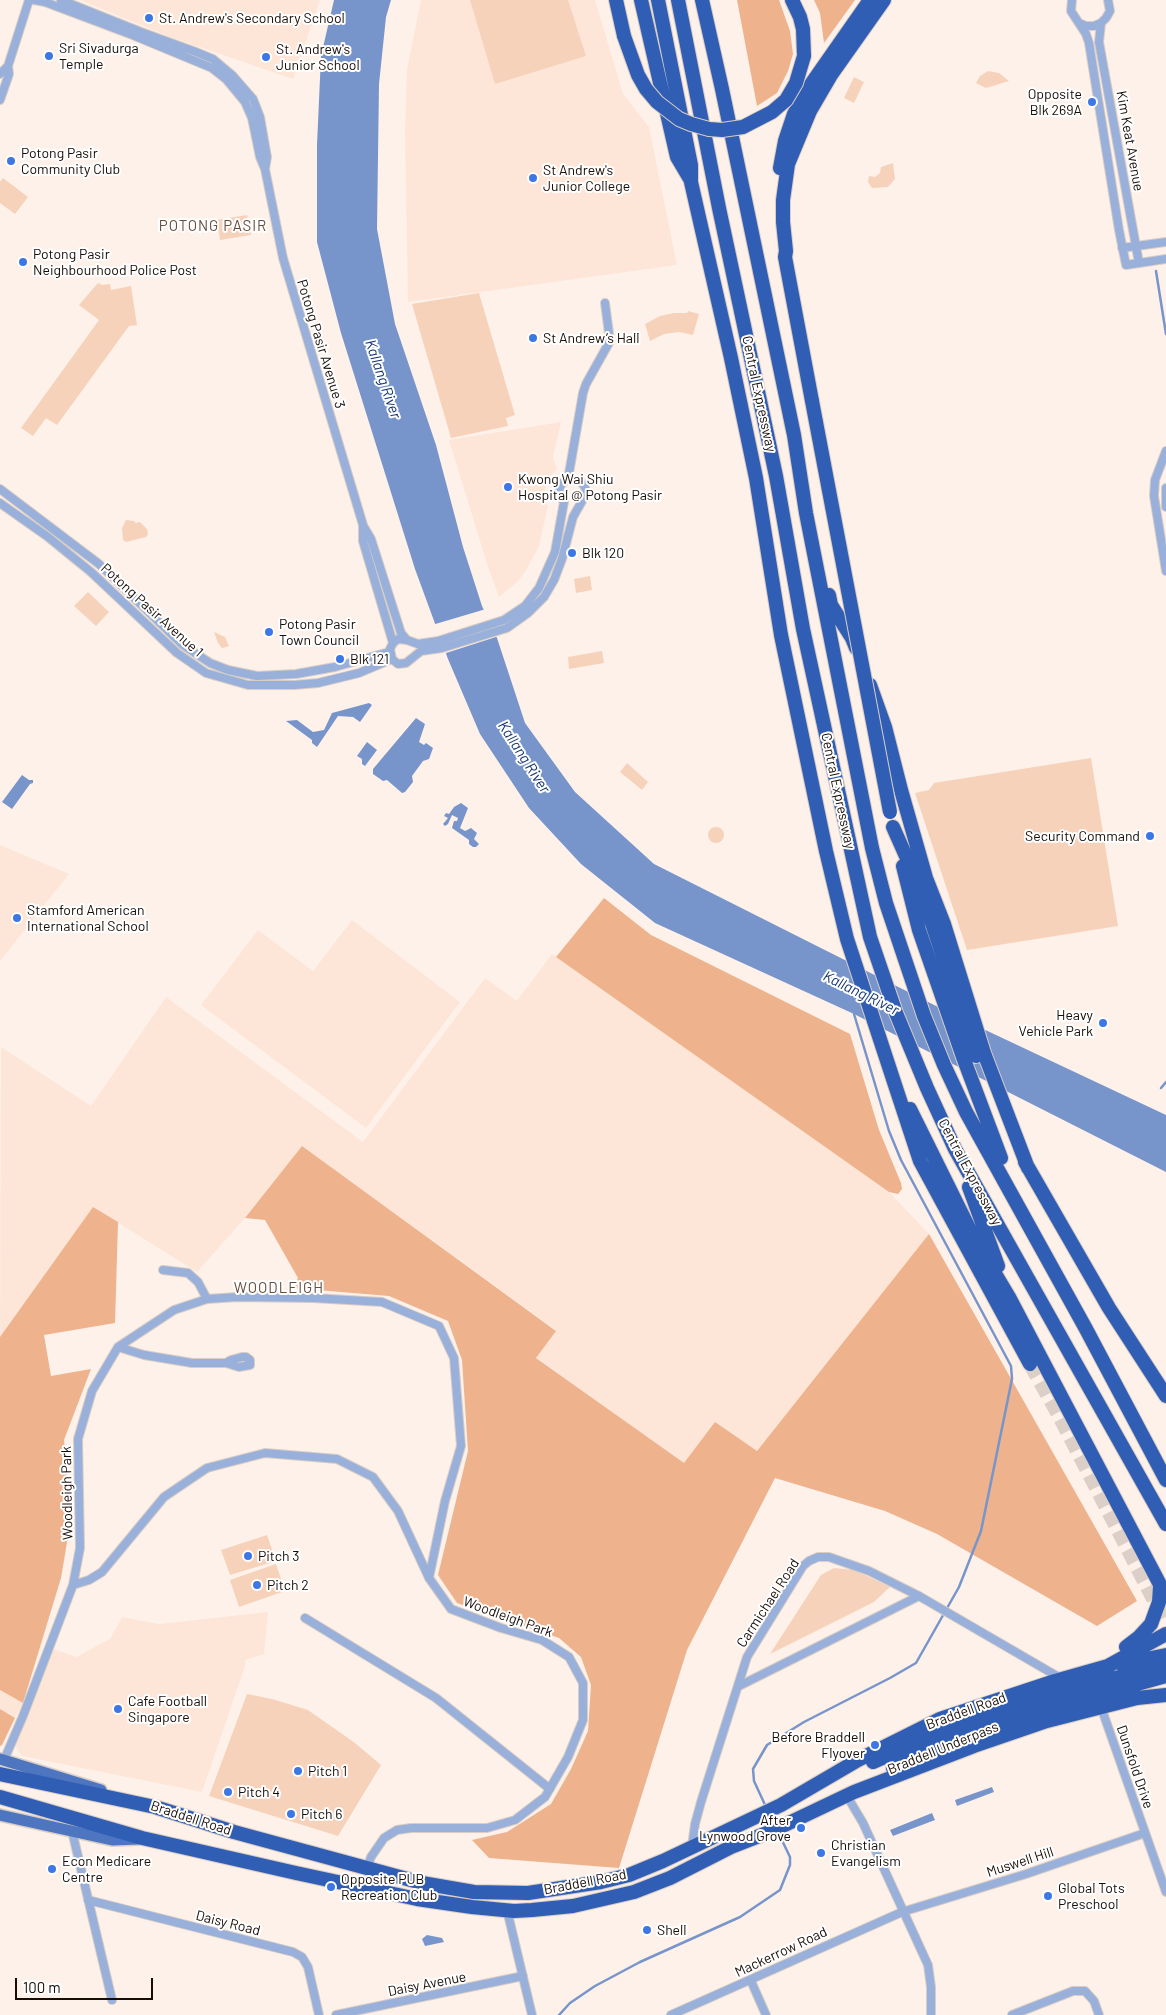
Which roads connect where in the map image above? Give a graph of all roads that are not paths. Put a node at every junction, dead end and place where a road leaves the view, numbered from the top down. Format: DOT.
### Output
graph roads {
  1 [pos="29,0"];
  2 [pos="34,0"];
  3 [pos="61,0"];
  4 [pos="616,0"];
  5 [pos="641,0"];
  6 [pos="658,0"];
  7 [pos="678,0"];
  8 [pos="702,0"];
  9 [pos="792,0"];
  10 [pos="870,0"];
  11 [pos="884,0"];
  12 [pos="1072,0"];
  13 [pos="1110,1"];
  14 [pos="1079,23"];
  15 [pos="1101,23"];
  16 [pos="8,66"];
  17 [pos="0,74"];
  18 [pos="0,100"];
  19 [pos="265,169"];
  20 [pos="691,182"];
  21 [pos="1166,242"];
  22 [pos="1135,246"];
  23 [pos="1122,248"];
  24 [pos="785,257"];
  25 [pos="1166,259"];
  26 [pos="1139,263"];
  27 [pos="605,303"];
  28 [pos="1166,451"];
  29 [pos="568,479"];
  30 [pos="1166,488"];
  31 [pos="0,489"];
  32 [pos="564,502"];
  33 [pos="0,503"];
  34 [pos="580,503"];
  35 [pos="1166,507"];
  36 [pos="806,513"];
  37 [pos="363,525"];
  38 [pos="1166,572"];
  39 [pos="393,643"];
  40 [pos="414,646"];
  41 [pos="390,656"];
  42 [pos="932,926"];
  43 [pos="890,1065"];
  44 [pos="955,1149"];
  45 [pos="1020,1208"];
  46 [pos="163,1270"];
  47 [pos="1009,1298"];
  48 [pos="207,1299"];
  49 [pos="118,1347"];
  50 [pos="226,1363"];
  51 [pos="1030,1364"];
  52 [pos="1166,1396"];
  53 [pos="1166,1480"];
  54 [pos="1166,1524"];
  55 [pos="429,1578"];
  56 [pos="73,1584"];
  57 [pos="1163,1591"];
  58 [pos="919,1596"];
  59 [pos="305,1618"];
  60 [pos="1166,1634"];
  61 [pos="1166,1655"];
  62 [pos="1166,1665"];
  63 [pos="1108,1666"];
  64 [pos="1085,1672"];
  65 [pos="1166,1676"];
  66 [pos="1062,1679"];
  67 [pos="739,1686"];
  68 [pos="1166,1689"];
  69 [pos="1166,1695"];
  70 [pos="1137,1698"];
  71 [pos="1101,1707"];
  72 [pos="2,1759"];
  73 [pos="0,1774"];
  74 [pos="550,1789"];
  75 [pos="847,1796"];
  76 [pos="0,1797"];
  77 [pos="155,1806"];
  78 [pos="0,1815"];
  79 [pos="774,1819"];
  80 [pos="72,1831"];
  81 [pos="1145,1833"];
  82 [pos="142,1838"];
  83 [pos="692,1847"];
  84 [pos="731,1847"];
  85 [pos="367,1868"];
  86 [pos="1166,1892"];
  87 [pos="88,1900"];
  88 [pos="507,1910"];
  89 [pos="902,1912"];
  90 [pos="523,1976"];
  91 [pos="751,1981"];
  92 [pos="112,2000"];
  93 [pos="319,2015"];
  94 [pos="336,2015"];
  95 [pos="532,2015"];
  96 [pos="671,2015"];
  97 [pos="766,2015"];
  98 [pos="931,2015"];
  99 [pos="1012,2015"];
  100 [pos="1099,2015"];
  1 -- 16 [label="street"];
  2 -- 19 [label="street, Potong Pasir Avenue 3"];
  3 -- 19 [label="street, Potong Pasir Avenue 3"];
  4 -- 9 [label="highway, bridge"];
  5 -- 20 [label="highway"];
  6 -- 20 [label="highway"];
  7 -- 44 [label="highway, Central Expressway"];
  8 -- 36 [label="highway, Central Expressway"];
  10 -- 24 [label="highway"];
  11 -- 24 [label="highway"];
  12 -- 14 [label="street, Kim Keat Avenue"];
  13 -- 15 [label="street, Kim Keat Avenue"];
  14 -- 15 [label="street"];
  14 -- 23 [label="street, Kim Keat Avenue"];
  15 -- 22 [label="street, Kim Keat Avenue"];
  16 -- 17 [label="street"];
  16 -- 18 [label="street"];
  19 -- 37 [label="street, Potong Pasir Avenue 3"];
  20 -- 43 [label="highway"];
  21 -- 22 [label="street"];
  22 -- 23 [label="street"];
  22 -- 26 [label="street, Kim Keat Avenue"];
  23 -- 26 [label="street"];
  24 -- 42 [label="highway, bridge"];
  25 -- 26 [label="street"];
  27 -- 29 [label="street"];
  28 -- 38 [label="street"];
  29 -- 32 [label="street, Potong Pasir Avenue 1"];
  29 -- 34 [label="street, Potong Pasir Avenue 1"];
  30 -- 35 [label="street"];
  31 -- 41 [label="street, Potong Pasir Avenue 1"];
  32 -- 34 [label="street"];
  32 -- 40 [label="street, Potong Pasir Avenue 1"];
  33 -- 41 [label="street, Potong Pasir Avenue 1"];
  34 -- 40 [label="street, Potong Pasir Avenue 1"];
  36 -- 42 [label="highway"];
  36 -- 45 [label="highway, Central Expressway"];
  37 -- 39 [label="street, Potong Pasir Avenue 3"];
  37 -- 40 [label="street, Potong Pasir Avenue 3"];
  39 -- 40 [label="street, Potong Pasir Avenue 1"];
  39 -- 41 [label="street"];
  40 -- 41 [label="street, Potong Pasir Avenue 1"];
  42 -- 45 [label="highway"];
  42 -- 52 [label="highway"];
  43 -- 47 [label="highway"];
  43 -- 51 [label="highway"];
  44 -- 47 [label="highway"];
  44 -- 54 [label="highway, Central Expressway"];
  45 -- 53 [label="highway, Central Expressway"];
  46 -- 48 [label="street"];
  47 -- 57 [label="highway"];
  48 -- 49 [label="street, Woodleigh Park"];
  48 -- 55 [label="street, Woodleigh Park"];
  49 -- 50 [label="street"];
  49 -- 56 [label="street, Woodleigh Park"];
  55 -- 56 [label="street, Woodleigh Park"];
  55 -- 74 [label="street, Woodleigh Park"];
  56 -- 72 [label="street, Woodleigh Park"];
  57 -- 64 [label="highway"];
  58 -- 66 [label="street, Carmichael Road"];
  58 -- 67 [label="street"];
  58 -- 67 [label="street, Carmichael Road"];
  59 -- 74 [label="street"];
  60 -- 63 [label="highway, Braddell Road"];
  61 -- 63 [label="highway"];
  62 -- 79 [label="highway, Braddell Underpass"];
  63 -- 64 [label="highway, Braddell Road"];
  64 -- 66 [label="highway, Braddell Road"];
  65 -- 79 [label="highway, Braddell Underpass"];
  66 -- 79 [label="highway, Braddell Road"];
  67 -- 83 [label="street, Carmichael Road"];
  68 -- 70 [label="highway"];
  69 -- 70 [label="highway, Braddell Road"];
  70 -- 71 [label="highway, Braddell Road"];
  71 -- 75 [label="highway, Braddell Road"];
  71 -- 81 [label="street, Dunsfold Drive"];
  72 -- 77 [label="main road, Braddell Road"];
  73 -- 77 [label="highway"];
  74 -- 85 [label="street, Woodleigh Park"];
  75 -- 79 [label="highway, Braddell Road"];
  75 -- 89 [label="street"];
  76 -- 82 [label="highway"];
  77 -- 85 [label="highway, Braddell Road"];
  78 -- 80 [label="main road, Braddell Road"];
  79 -- 83 [label="highway, Braddell Road"];
  79 -- 84 [label="highway, Braddell Underpass"];
  80 -- 82 [label="main road, Braddell Road"];
  80 -- 87 [label="street"];
  81 -- 86 [label="street, Dunsfold Drive"];
  81 -- 89 [label="street, Muswell Hill"];
  82 -- 88 [label="highway, Braddell Road"];
  83 -- 85 [label="highway, Braddell Road"];
  84 -- 88 [label="highway, Braddell Road"];
  87 -- 92 [label="street"];
  87 -- 93 [label="street, Daisy Road"];
  88 -- 90 [label="street"];
  89 -- 91 [label="street, Mackerrow Road"];
  89 -- 98 [label="street"];
  90 -- 94 [label="street, Daisy Avenue"];
  90 -- 95 [label="street"];
  91 -- 96 [label="street, Mackerrow Road"];
  91 -- 97 [label="street"];
  99 -- 100 [label="street"];
}
